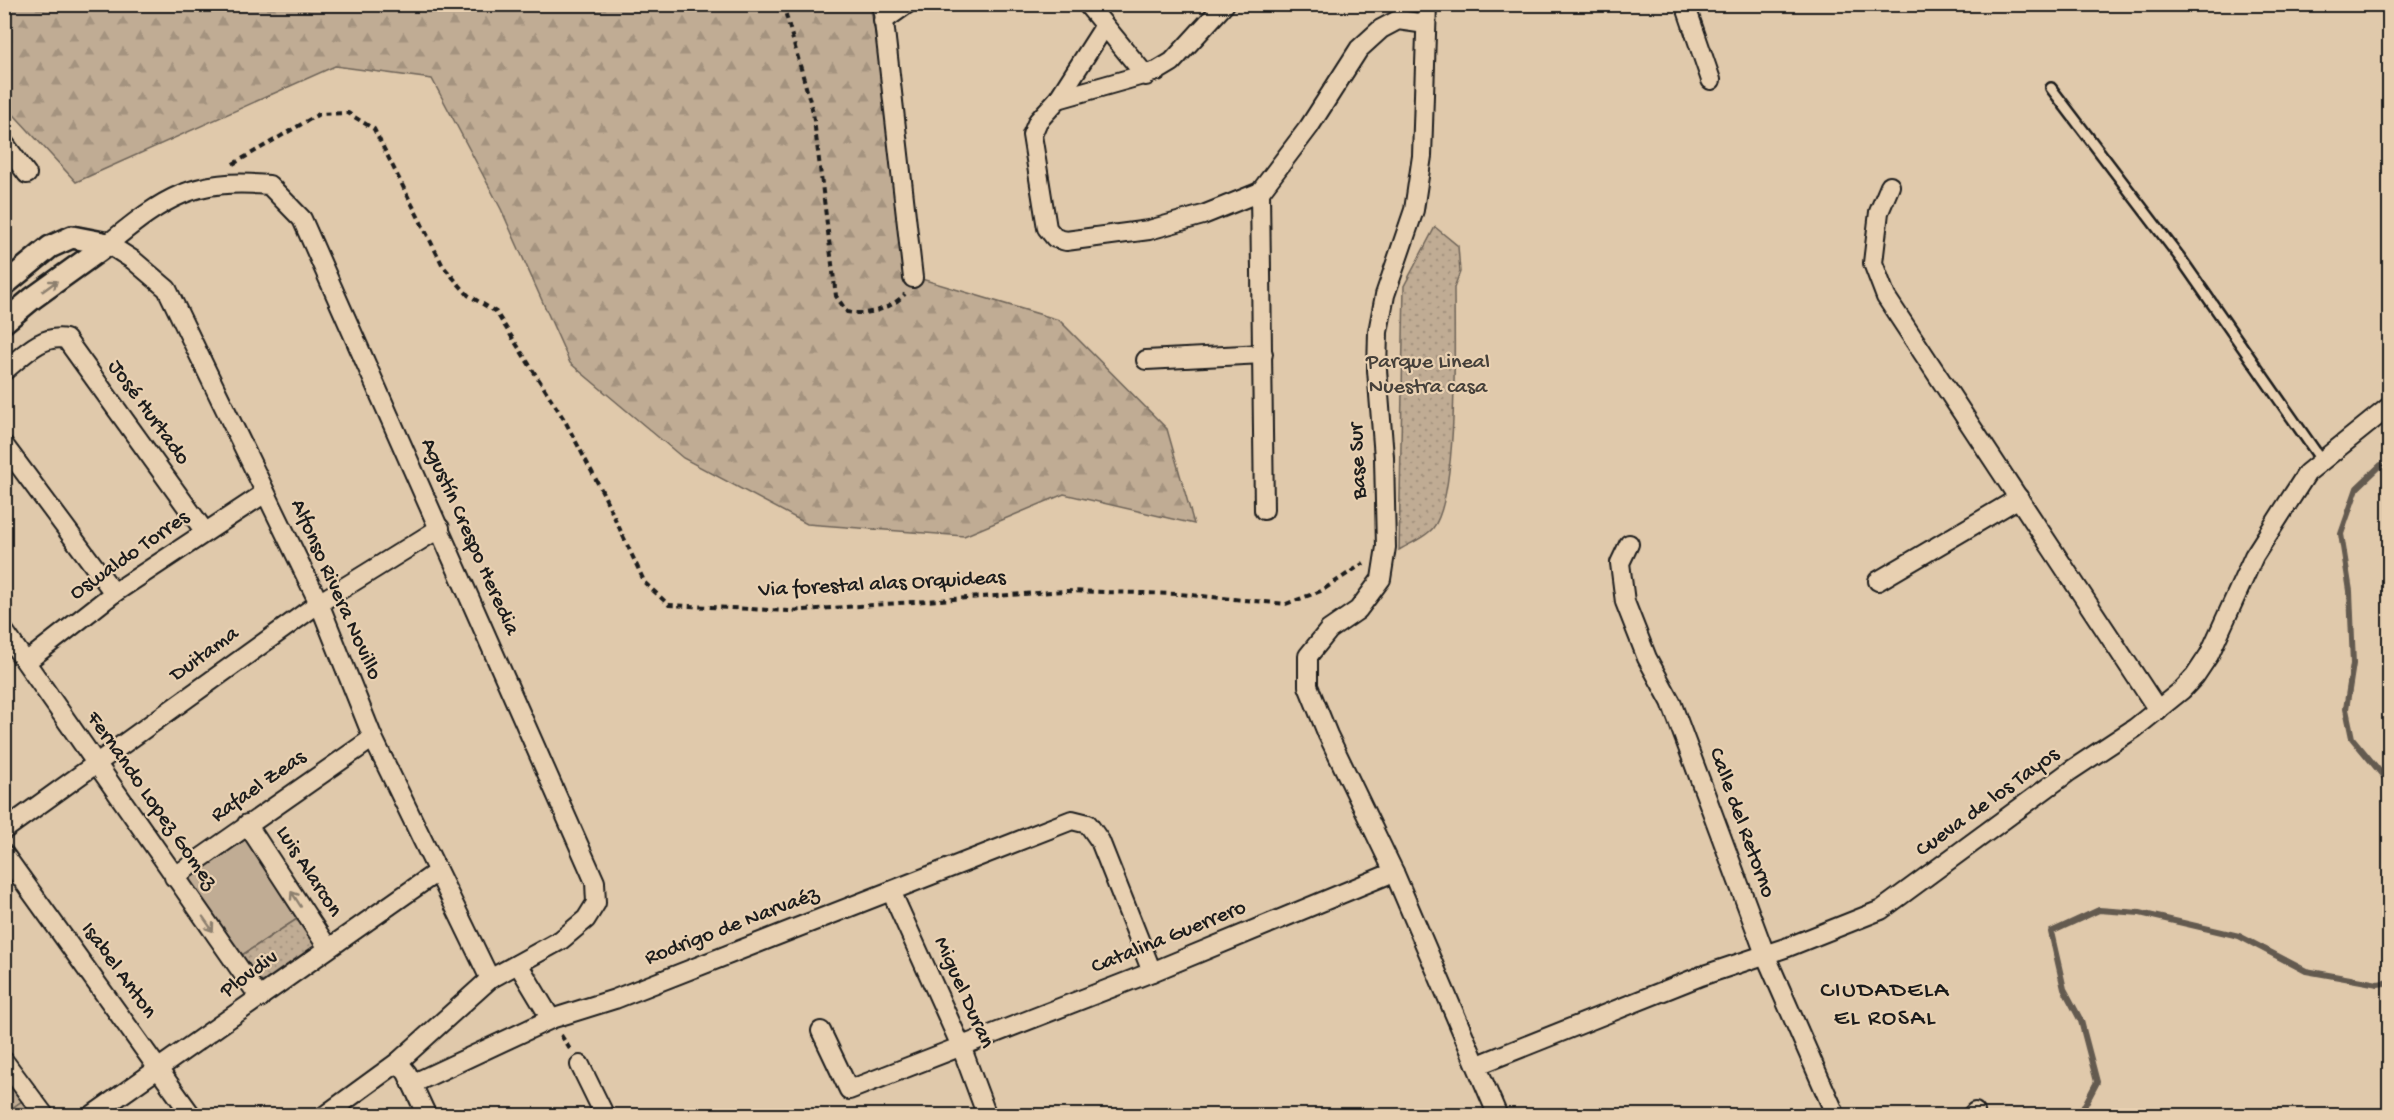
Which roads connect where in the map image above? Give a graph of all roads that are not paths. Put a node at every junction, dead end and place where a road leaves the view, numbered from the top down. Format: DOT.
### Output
graph roads {
  1 [pos="907,4"];
  2 [pos="1087,4"];
  3 [pos="1225,4"];
  4 [pos="1427,4"];
  5 [pos="1685,4"];
  6 [pos="882,13"];
  7 [pos="1426,24"];
  8 [pos="1104,27"];
  9 [pos="1146,76"];
  10 [pos="1711,80"];
  11 [pos="2051,88"];
  12 [pos="1058,99"];
  13 [pos="4,143"];
  14 [pos="27,174"];
  15 [pos="1890,186"];
  16 [pos="1260,192"];
  17 [pos="108,244"];
  18 [pos="913,278"];
  19 [pos="4,285"];
  20 [pos="4,322"];
  21 [pos="1263,354"];
  22 [pos="1146,360"];
  23 [pos="4,371"];
  24 [pos="2390,406"];
  25 [pos="4,445"];
  26 [pos="2322,461"];
  27 [pos="265,494"];
  28 [pos="2019,498"];
  29 [pos="1264,510"];
  30 [pos="440,528"];
  31 [pos="205,532"];
  32 [pos="1629,544"];
  33 [pos="1878,581"];
  34 [pos="114,593"];
  35 [pos="319,603"];
  36 [pos="4,631"];
  37 [pos="26,662"];
  38 [pos="2157,710"];
  39 [pos="373,738"];
  40 [pos="95,764"];
  41 [pos="247,824"];
  42 [pos="4,830"];
  43 [pos="4,854"];
  44 [pos="437,872"];
  45 [pos="1394,872"];
  46 [pos="174,877"];
  47 [pos="891,891"];
  48 [pos="328,948"];
  49 [pos="1765,954"];
  50 [pos="518,964"];
  51 [pos="1152,972"];
  52 [pos="490,979"];
  53 [pos="260,998"];
  54 [pos="551,1019"];
  55 [pos="821,1030"];
  56 [pos="961,1046"];
  57 [pos="4,1061"];
  58 [pos="398,1062"];
  59 [pos="580,1065"];
  60 [pos="1478,1065"];
  61 [pos="159,1068"];
  62 [pos="412,1084"];
  63 [pos="45,1116"];
  64 [pos="92,1116"];
  65 [pos="192,1116"];
  66 [pos="324,1116"];
  67 [pos="427,1116"];
  68 [pos="605,1116"];
  69 [pos="987,1116"];
  70 [pos="1498,1116"];
  71 [pos="1836,1116"];
  1 -- 6 [label="street"];
  2 -- 8 [label="street"];
  3 -- 9 [label="street"];
  4 -- 7 [label="street, Base Sur"];
  5 -- 10 [label="street"];
  6 -- 18 [label="street"];
  7 -- 16 [label="street"];
  7 -- 45 [label="street, Base Sur"];
  8 -- 9 [label="street"];
  8 -- 12 [label="street"];
  9 -- 12 [label="street"];
  11 -- 26 [label="lane"];
  12 -- 16 [label="street"];
  13 -- 14 [label="street"];
  15 -- 28 [label="street"];
  16 -- 21 [label="street"];
  17 -- 19 [label="street"];
  20 -- 17 [label="street, one-way"];
  17 -- 27 [label="street, Alfonso Rivera Novillo"];
  17 -- 30 [label="street, Agustín Crespo Heredia"];
  21 -- 22 [label="street"];
  21 -- 29 [label="street"];
  23 -- 31 [label="street, José Hurtado"];
  24 -- 26 [label="street, Cueva de los Tayos"];
  25 -- 34 [label="street"];
  26 -- 38 [label="street, Cueva de los Tayos"];
  27 -- 31 [label="street, Oswaldo Torres"];
  27 -- 35 [label="street, Alfonso Rivera Novillo"];
  28 -- 33 [label="street"];
  28 -- 38 [label="street"];
  30 -- 35 [label="street, Duitama"];
  30 -- 50 [label="street, Agustín Crespo Heredia"];
  31 -- 34 [label="street, Oswaldo Torres"];
  32 -- 49 [label="street, Calle del Retorno"];
  34 -- 37 [label="street, Oswaldo Torres"];
  35 -- 39 [label="street, Alfonso Rivera Novillo"];
  35 -- 40 [label="street, Duitama"];
  36 -- 37 [label="street, Fernando Lopez Gomez"];
  37 -- 40 [label="street, Fernando Lopez Gomez"];
  38 -- 49 [label="street, Cueva de los Tayos"];
  39 -- 41 [label="street, Rafael Zeas"];
  39 -- 44 [label="street, Alfonso Rivera Novillo"];
  40 -- 42 [label="street, Duitama"];
  40 -- 46 [label="street, Fernando Lopez Gomez"];
  41 -- 46 [label="street, Rafael Zeas"];
  48 -- 41 [label="street, Luis Alarcon, one-way"];
  43 -- 61 [label="street, Isabel Anton"];
  44 -- 48 [label="street, Plovdiv"];
  44 -- 52 [label="street, Alfonso Rivera Novillo"];
  45 -- 51 [label="street, Catalina Guerrero"];
  45 -- 60 [label="street, Base Sur"];
  46 -- 53 [label="street, Fernando Lopez Gomez, one-way"];
  47 -- 51 [label="street, Rodrigo de Narvaéz"];
  47 -- 54 [label="street, Rodrigo de Narvaéz"];
  47 -- 56 [label="street, Miguel Duran"];
  48 -- 53 [label="street, Plovdiv"];
  49 -- 60 [label="street, Cueva de los Tayos"];
  49 -- 71 [label="street, Calle del Retorno"];
  50 -- 52 [label="street"];
  50 -- 54 [label="street"];
  51 -- 56 [label="street, Catalina Guerrero"];
  52 -- 58 [label="street"];
  53 -- 61 [label="street, Plovdiv"];
  54 -- 62 [label="street, Rodrigo de Narvaéz"];
  55 -- 56 [label="street, Catalina Guerrero"];
  56 -- 69 [label="street, Miguel Duran"];
  57 -- 63 [label="street"];
  58 -- 62 [label="street"];
  58 -- 66 [label="street"];
  59 -- 68 [label="street"];
  60 -- 70 [label="street"];
  61 -- 64 [label="street, Plovdiv"];
  61 -- 65 [label="street, Isabel Anton"];
  62 -- 67 [label="street"];
}
